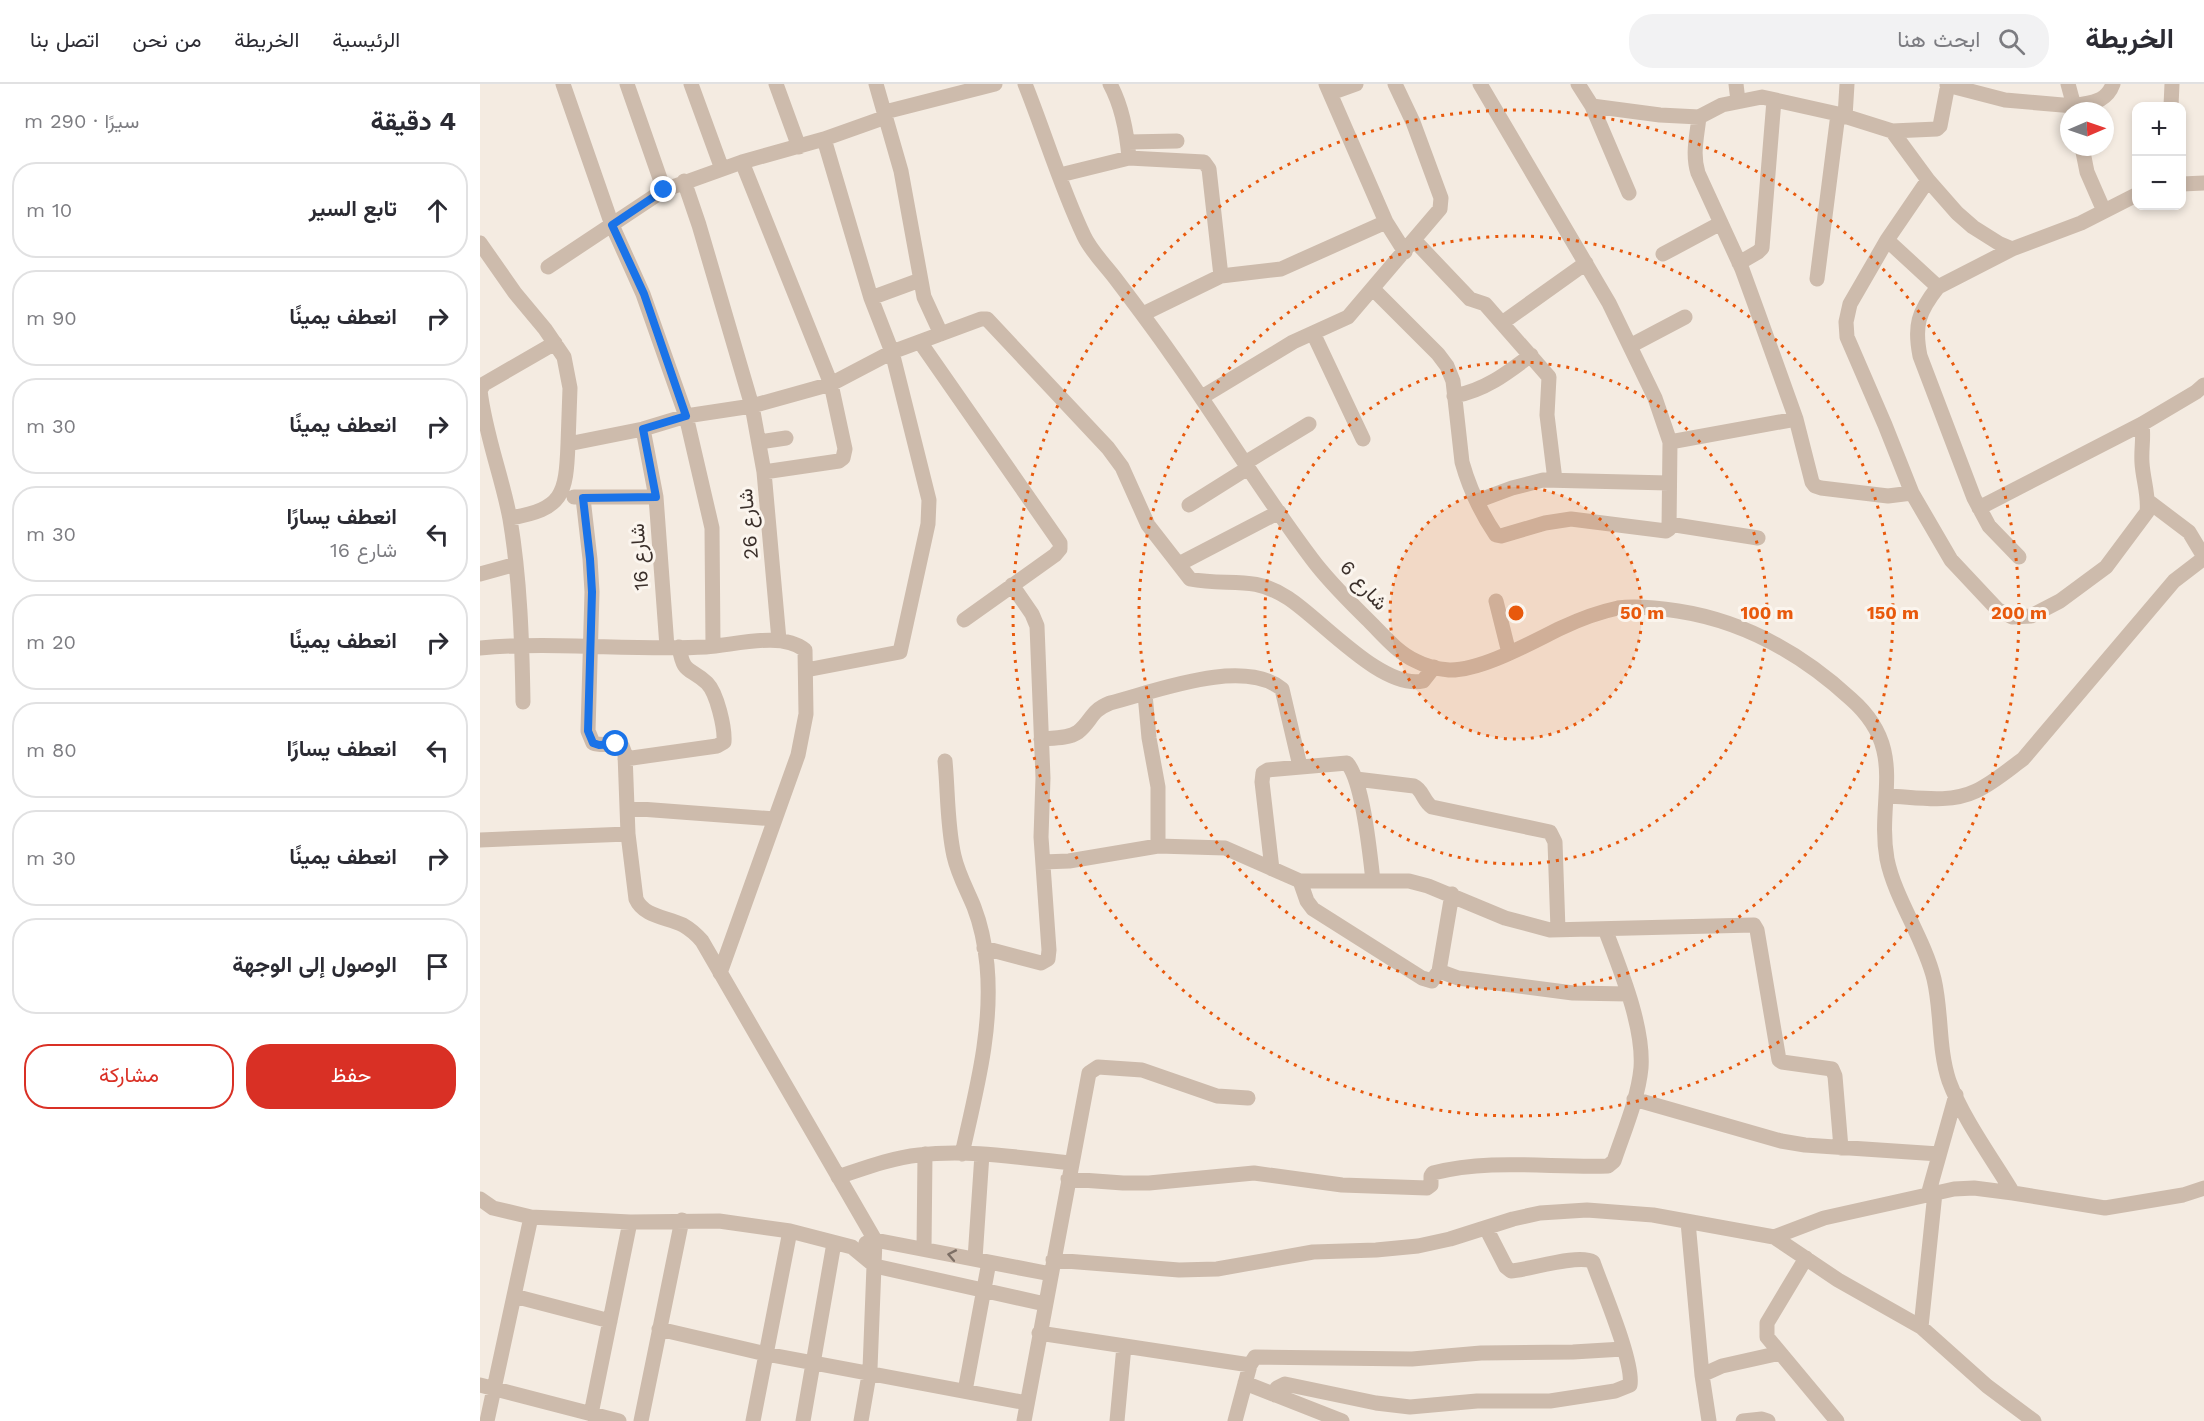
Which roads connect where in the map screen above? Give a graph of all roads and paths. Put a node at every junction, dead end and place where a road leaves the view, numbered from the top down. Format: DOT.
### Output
graph roads {
  1 [pos="563,84"];
  2 [pos="627,84"];
  3 [pos="690,84"];
  4 [pos="776,84"];
  5 [pos="876,84"];
  6 [pos="994,84"];
  7 [pos="1026,84"];
  8 [pos="1110,84"];
  9 [pos="1356,84"];
  10 [pos="1395,84"];
  11 [pos="1480,84"];
  12 [pos="1578,84"];
  13 [pos="1737,84"];
  14 [pos="1847,84"];
  15 [pos="1948,84"];
  16 [pos="2068,84"];
  17 [pos="2113,84"];
  18 [pos="2172,84"];
  19 [pos="1328,89"];
  20 [pos="1774,100"];
  21 [pos="1738,101"];
  22 [pos="2072,102"];
  23 [pos="2095,102"];
  24 [pos="2171,102"];
  25 [pos="1592,106"];
  26 [pos="2060,106"];
  27 [pos="886,115"];
  28 [pos="1841,116"];
  29 [pos="1700,117"];
  30 [pos="1892,131"];
  31 [pos="824,139"];
  32 [pos="1177,141"];
  33 [pos="1128,142"];
  34 [pos="799,147"];
  35 [pos="2084,156"];
  36 [pos="1129,158"];
  37 [pos="742,162"];
  38 [pos="722,169"];
  39 [pos="1060,175"];
  40 [pos="1928,180"];
  41 [pos="684,181"];
  42 [pos="2204,183"];
  43 [pos="2186,184"];
  44 [pos="664,190"];
  45 [pos="1629,193"];
  46 [pos="2132,197"];
  47 [pos="2104,211"];
  48 [pos="1386,222"];
  49 [pos="1721,223"];
  50 [pos="612,225"];
  51 [pos="1887,240"];
  52 [pos="480,243"];
  53 [pos="1409,246"];
  54 [pos="2012,249"];
  55 [pos="1663,254"];
  56 [pos="1586,263"];
  57 [pos="1739,263"];
  58 [pos="548,267"];
  59 [pos="1221,276"];
  60 [pos="1817,279"];
  61 [pos="920,280"];
  62 [pos="1938,287"];
  63 [pos="1373,289"];
  64 [pos="871,298"];
  65 [pos="1143,314"];
  66 [pos="1685,317"];
  67 [pos="1502,323"];
  68 [pos="1313,333"];
  69 [pos="941,334"];
  70 [pos="920,342"];
  71 [pos="555,343"];
  72 [pos="1630,346"];
  73 [pos="892,352"];
  74 [pos="1531,355"];
  75 [pos="831,384"];
  76 [pos="2204,385"];
  77 [pos="480,395"];
  78 [pos="1454,396"];
  79 [pos="1202,397"];
  80 [pos="752,406"];
  81 [pos="686,416"];
  82 [pos="1796,419"];
  83 [pos="1310,424"];
  84 [pos="2142,424"];
  85 [pos="643,429"];
  86 [pos="786,438"];
  87 [pos="1364,439"];
  88 [pos="760,442"];
  89 [pos="1670,442"];
  90 [pos="568,444"];
  91 [pos="1246,465"];
  92 [pos="764,472"];
  93 [pos="1555,480"];
  94 [pos="1669,483"];
  95 [pos="1912,493"];
  96 [pos="559,497"];
  97 [pos="656,497"];
  98 [pos="583,498"];
  99 [pos="1477,501"];
  100 [pos="2148,501"];
  101 [pos="1189,505"];
  102 [pos="1980,508"];
  103 [pos="1279,512"];
  104 [pos="510,518"];
  105 [pos="1669,524"];
  106 [pos="1758,538"];
  107 [pos="2019,557"];
  108 [pos="2204,558"];
  109 [pos="516,564"];
  110 [pos="1179,564"];
  111 [pos="480,574"];
  112 [pos="1012,585"];
  113 [pos="1496,601"];
  114 [pos="964,620"];
  115 [pos="779,640"];
  116 [pos="522,646"];
  117 [pos="590,646"];
  118 [pos="713,646"];
  119 [pos="673,647"];
  120 [pos="480,648"];
  121 [pos="1509,653"];
  122 [pos="1434,667"];
  123 [pos="806,670"];
  124 [pos="1145,694"];
  125 [pos="523,702"];
  126 [pos="1041,740"];
  127 [pos="625,759"];
  128 [pos="945,761"];
  129 [pos="1300,766"];
  130 [pos="1356,779"];
  131 [pos="1888,796"];
  132 [pos="627,808"];
  133 [pos="776,819"];
  134 [pos="628,834"];
  135 [pos="480,840"];
  136 [pos="1158,846"];
  137 [pos="1043,862"];
  138 [pos="1272,869"];
  139 [pos="1300,881"];
  140 [pos="1373,881"];
  141 [pos="1452,894"];
  142 [pos="1605,929"];
  143 [pos="1558,930"];
  144 [pos="984,948"];
  145 [pos="1439,971"];
  146 [pos="720,973"];
  147 [pos="1628,994"];
  148 [pos="1956,1095"];
  149 [pos="1248,1098"];
  150 [pos="1634,1099"];
  151 [pos="1841,1148"];
  152 [pos="925,1154"];
  153 [pos="962,1154"];
  154 [pos="982,1154"];
  155 [pos="1939,1154"];
  156 [pos="1071,1162"];
  157 [pos="838,1177"];
  158 [pos="1068,1179"];
  159 [pos="2204,1188"];
  160 [pos="2013,1193"];
  161 [pos="1931,1194"];
  162 [pos="480,1198"];
  163 [pos="531,1217"];
  164 [pos="682,1220"];
  165 [pos="630,1222"];
  166 [pos="1688,1222"];
  167 [pos="1485,1228"];
  168 [pos="790,1232"];
  169 [pos="1774,1237"];
  170 [pos="875,1240"];
  171 [pos="834,1243"];
  172 [pos="852,1247"];
  173 [pos="924,1249"];
  174 [pos="1806,1258"];
  175 [pos="982,1260"];
  176 [pos="875,1266"];
  177 [pos="1052,1267"];
  178 [pos="983,1290"];
  179 [pos="514,1296"];
  180 [pos="1045,1304"];
  181 [pos="610,1321"];
  182 [pos="1921,1327"];
  183 [pos="659,1329"];
  184 [pos="1040,1333"];
  185 [pos="1124,1346"];
  186 [pos="1623,1349"];
  187 [pos="1780,1353"];
  188 [pos="766,1354"];
  189 [pos="813,1363"];
  190 [pos="1250,1365"];
  191 [pos="869,1373"];
  192 [pos="1702,1375"];
  193 [pos="1245,1383"];
  194 [pos="487,1387"];
  195 [pos="965,1391"];
  196 [pos="1275,1395"];
  197 [pos="1027,1403"];
  198 [pos="591,1414"];
  199 [pos="1406,1414"];
  200 [pos="487,1421"];
  201 [pos="619,1421"];
  202 [pos="641,1421"];
  203 [pos="753,1421"];
  204 [pos="803,1421"];
  205 [pos="861,1421"];
  206 [pos="1024,1421"];
  207 [pos="1117,1421"];
  208 [pos="1235,1421"];
  209 [pos="1342,1421"];
  210 [pos="1709,1421"];
  211 [pos="1743,1421"];
  212 [pos="1768,1421"];
  213 [pos="1837,1421"];
  214 [pos="2034,1421"];
  1 -- 50 [label="street"];
  2 -- 44 [label="street"];
  3 -- 38 [label="street"];
  4 -- 34 [label="street"];
  5 -- 27 [label="street"];
  6 -- 27 [label="street"];
  7 -- 39 [label="street, شارع 6"];
  8 -- 33 [label="street"];
  9 -- 19 [label="street"];
  10 -- 53 [label="street"];
  11 -- 56 [label="street"];
  12 -- 25 [label="street"];
  13 -- 21 [label="street"];
  14 -- 28 [label="street"];
  15 -- 26 [label="street"];
  15 -- 30 [label="street"];
  16 -- 22 [label="street"];
  17 -- 23 [label="street"];
  18 -- 24 [label="street"];
  19 -- 48 [label="street"];
  20 -- 21 [label="street"];
  20 -- 28 [label="street"];
  20 -- 57 [label="street"];
  21 -- 29 [label="street"];
  25 -- 29 [label="street"];
  25 -- 45 [label="street"];
  27 -- 31 [label="street"];
  27 -- 61 [label="street"];
  28 -- 30 [label="street"];
  28 -- 60 [label="street"];
  29 -- 49 [label="street"];
  30 -- 40 [label="street"];
  31 -- 34 [label="street"];
  31 -- 64 [label="street"];
  32 -- 33 [label="street"];
  33 -- 36 [label="street"];
  34 -- 37 [label="street"];
  35 -- 47 [label="street"];
  36 -- 39 [label="street"];
  36 -- 59 [label="street"];
  37 -- 38 [label="street"];
  37 -- 75 [label="street"];
  38 -- 41 [label="street"];
  39 -- 65 [label="street, شارع 6"];
  40 -- 51 [label="street"];
  40 -- 54 [label="street"];
  41 -- 44 [label="street"];
  41 -- 80 [label="street, شارع 26"];
  42 -- 43 [label="street"];
  44 -- 50 [label="street"];
  46 -- 47 [label="street"];
  47 -- 54 [label="street"];
  48 -- 53 [label="street"];
  48 -- 59 [label="street"];
  49 -- 55 [label="street"];
  49 -- 57 [label="street"];
  50 -- 58 [label="street"];
  50 -- 81 [label="street"];
  51 -- 62 [label="street"];
  51 -- 95 [label="street"];
  52 -- 71 [label="street"];
  53 -- 63 [label="street"];
  53 -- 67 [label="street"];
  54 -- 62 [label="street"];
  56 -- 67 [label="street"];
  56 -- 72 [label="street"];
  57 -- 82 [label="street"];
  59 -- 65 [label="street"];
  61 -- 64 [label="street"];
  61 -- 69 [label="street"];
  62 -- 102 [label="street"];
  63 -- 68 [label="street"];
  63 -- 78 [label="street"];
  64 -- 73 [label="street"];
  65 -- 79 [label="street, شارع 6"];
  66 -- 72 [label="street"];
  67 -- 74 [label="street"];
  68 -- 79 [label="street"];
  68 -- 87 [label="street"];
  69 -- 70 [label="street"];
  69 -- 110 [label="street"];
  70 -- 73 [label="street"];
  70 -- 112 [label="street"];
  71 -- 77 [label="street"];
  71 -- 90 [label="street"];
  72 -- 89 [label="street"];
  73 -- 75 [label="street"];
  73 -- 123 [label="street"];
  74 -- 78 [label="street"];
  74 -- 93 [label="street"];
  75 -- 80 [label="street"];
  75 -- 92 [label="street"];
  76 -- 84 [label="street"];
  77 -- 104 [label="street"];
  78 -- 99 [label="street"];
  79 -- 91 [label="street, شارع 6"];
  80 -- 81 [label="street"];
  80 -- 88 [label="street, شارع 26"];
  81 -- 85 [label="street"];
  81 -- 118 [label="street"];
  82 -- 89 [label="street"];
  82 -- 95 [label="street"];
  83 -- 91 [label="street"];
  84 -- 100 [label="street"];
  84 -- 102 [label="street"];
  85 -- 90 [label="street"];
  85 -- 97 [label="street, شارع 16"];
  86 -- 88 [label="street"];
  88 -- 92 [label="street, شارع 26"];
  89 -- 94 [label="street"];
  90 -- 96 [label="street"];
  91 -- 101 [label="street"];
  91 -- 103 [label="street, شارع 6"];
  92 -- 115 [label="street, شارع 26"];
  93 -- 94 [label="street"];
  93 -- 99 [label="street"];
  94 -- 105 [label="street"];
  95 -- 100 [label="street"];
  96 -- 98 [label="street"];
  96 -- 104 [label="street"];
  97 -- 98 [label="street"];
  97 -- 119 [label="street, شارع 16"];
  98 -- 117 [label="street"];
  99 -- 105 [label="street"];
  100 -- 108 [label="street"];
  102 -- 107 [label="street"];
  103 -- 110 [label="street"];
  103 -- 122 [label="street, شارع 6"];
  104 -- 109 [label="street"];
  105 -- 106 [label="street"];
  108 -- 131 [label="street"];
  109 -- 111 [label="street"];
  109 -- 116 [label="street"];
  110 -- 122 [label="street"];
  112 -- 114 [label="street"];
  112 -- 126 [label="street"];
  113 -- 121 [label="street"];
  115 -- 118 [label="street"];
  115 -- 123 [label="street"];
  116 -- 117 [label="street"];
  116 -- 120 [label="street"];
  116 -- 125 [label="street"];
  117 -- 119 [label="street"];
  117 -- 127 [label="street"];
  118 -- 119 [label="street"];
  119 -- 127 [label="street"];
  121 -- 122 [label="street"];
  121 -- 131 [label="street"];
  123 -- 133 [label="street"];
  124 -- 126 [label="street"];
  124 -- 129 [label="street"];
  124 -- 136 [label="street"];
  126 -- 137 [label="street"];
  127 -- 132 [label="street"];
  128 -- 144 [label="street"];
  129 -- 130 [label="street"];
  129 -- 138 [label="street"];
  130 -- 140 [label="street"];
  130 -- 143 [label="street"];
  131 -- 148 [label="street"];
  132 -- 133 [label="street"];
  132 -- 134 [label="street"];
  133 -- 146 [label="street"];
  134 -- 135 [label="street"];
  134 -- 146 [label="street"];
  136 -- 137 [label="street"];
  136 -- 138 [label="street"];
  137 -- 144 [label="street"];
  138 -- 139 [label="street"];
  139 -- 140 [label="street"];
  139 -- 145 [label="street"];
  140 -- 141 [label="street"];
  141 -- 143 [label="street"];
  141 -- 145 [label="street"];
  142 -- 143 [label="street"];
  142 -- 147 [label="street"];
  142 -- 151 [label="street"];
  144 -- 153 [label="street"];
  145 -- 147 [label="street"];
  146 -- 157 [label="street"];
  147 -- 150 [label="street"];
  148 -- 155 [label="street"];
  148 -- 160 [label="street"];
  149 -- 156 [label="street"];
  150 -- 151 [label="street"];
  150 -- 158 [label="street"];
  151 -- 155 [label="street"];
  152 -- 153 [label="street"];
  152 -- 157 [label="street"];
  152 -- 173 [label="street"];
  153 -- 154 [label="street"];
  154 -- 156 [label="street"];
  154 -- 175 [label="street"];
  155 -- 161 [label="street"];
  156 -- 158 [label="street"];
  157 -- 170 [label="street"];
  158 -- 177 [label="street"];
  159 -- 160 [label="street"];
  160 -- 161 [label="street"];
  161 -- 169 [label="street"];
  161 -- 182 [label="street"];
  162 -- 163 [label="street"];
  163 -- 165 [label="street"];
  163 -- 179 [label="street"];
  164 -- 165 [label="street"];
  164 -- 168 [label="street"];
  164 -- 183 [label="street"];
  165 -- 181 [label="street"];
  166 -- 167 [label="street"];
  166 -- 169 [label="street"];
  166 -- 192 [label="street"];
  167 -- 177 [label="street"];
  167 -- 186 [label="street"];
  168 -- 171 [label="street"];
  168 -- 188 [label="street"];
  169 -- 174 [label="street"];
  170 -- 172 [label="street"];
  170 -- 173 [label="street"];
  170 -- 176 [label="street"];
  171 -- 172 [label="street"];
  171 -- 189 [label="street"];
  172 -- 176 [label="street"];
  175 -- 173 [label="street, one-way"];
  174 -- 182 [label="street"];
  174 -- 187 [label="street"];
  175 -- 177 [label="street"];
  175 -- 178 [label="street"];
  176 -- 178 [label="street"];
  176 -- 191 [label="street"];
  177 -- 180 [label="street"];
  178 -- 180 [label="street"];
  178 -- 195 [label="street"];
  179 -- 181 [label="street"];
  179 -- 194 [label="street"];
  180 -- 184 [label="street"];
  181 -- 198 [label="street"];
  182 -- 214 [label="street"];
  183 -- 188 [label="street"];
  183 -- 202 [label="street"];
  184 -- 185 [label="street"];
  184 -- 197 [label="street"];
  185 -- 190 [label="street"];
  185 -- 207 [label="street"];
  186 -- 190 [label="street"];
  186 -- 199 [label="street"];
  187 -- 192 [label="street"];
  187 -- 213 [label="street"];
  188 -- 189 [label="street"];
  188 -- 203 [label="street"];
  189 -- 191 [label="street"];
  189 -- 204 [label="street"];
  190 -- 193 [label="street"];
  191 -- 195 [label="street"];
  191 -- 205 [label="street"];
  192 -- 210 [label="street"];
  193 -- 196 [label="street"];
  193 -- 208 [label="street"];
  194 -- 198 [label="street"];
  194 -- 200 [label="street"];
  195 -- 197 [label="street"];
  196 -- 199 [label="street"];
  196 -- 209 [label="street"];
  197 -- 206 [label="street"];
  198 -- 201 [label="street"];
  211 -- 212 [label="street"];
}
